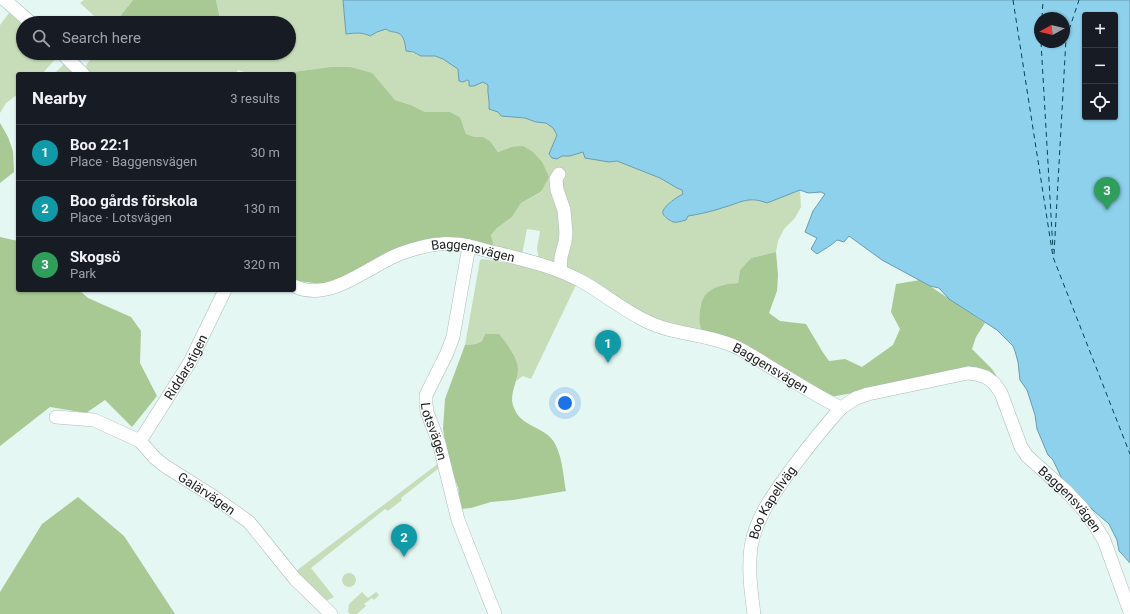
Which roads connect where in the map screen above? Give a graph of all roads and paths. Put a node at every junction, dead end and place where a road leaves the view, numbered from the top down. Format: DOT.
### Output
graph roads {
  1 [pos="5,0"];
  2 [pos="24,16"];
  3 [pos="69,60"];
  4 [pos="81,72"];
  5 [pos="560,174"];
  6 [pos="469,246"];
  7 [pos="560,271"];
  8 [pos="296,287"];
  9 [pos="224,292"];
  10 [pos="841,408"];
  11 [pos="56,417"];
  12 [pos="140,441"];
  13 [pos="1130,612"];
  14 [pos="331,614"];
  15 [pos="495,614"];
  16 [pos="754,614"];
  1 -- 2 [label="street"];
  3 -- 4 [label="street"];
  5 -- 7 [label="street"];
  6 -- 7 [label="street, Baggensvägen"];
  6 -- 8 [label="street, Baggensvägen"];
  6 -- 15 [label="street, Lotsvägen"];
  7 -- 10 [label="street, Baggensvägen"];
  9 -- 12 [label="street, Riddarstigen"];
  10 -- 13 [label="street, Baggensvägen"];
  10 -- 16 [label="street, Boo Kapellväg"];
  11 -- 12 [label="street, Galärvägen"];
  12 -- 14 [label="street, Galärvägen"];
}
